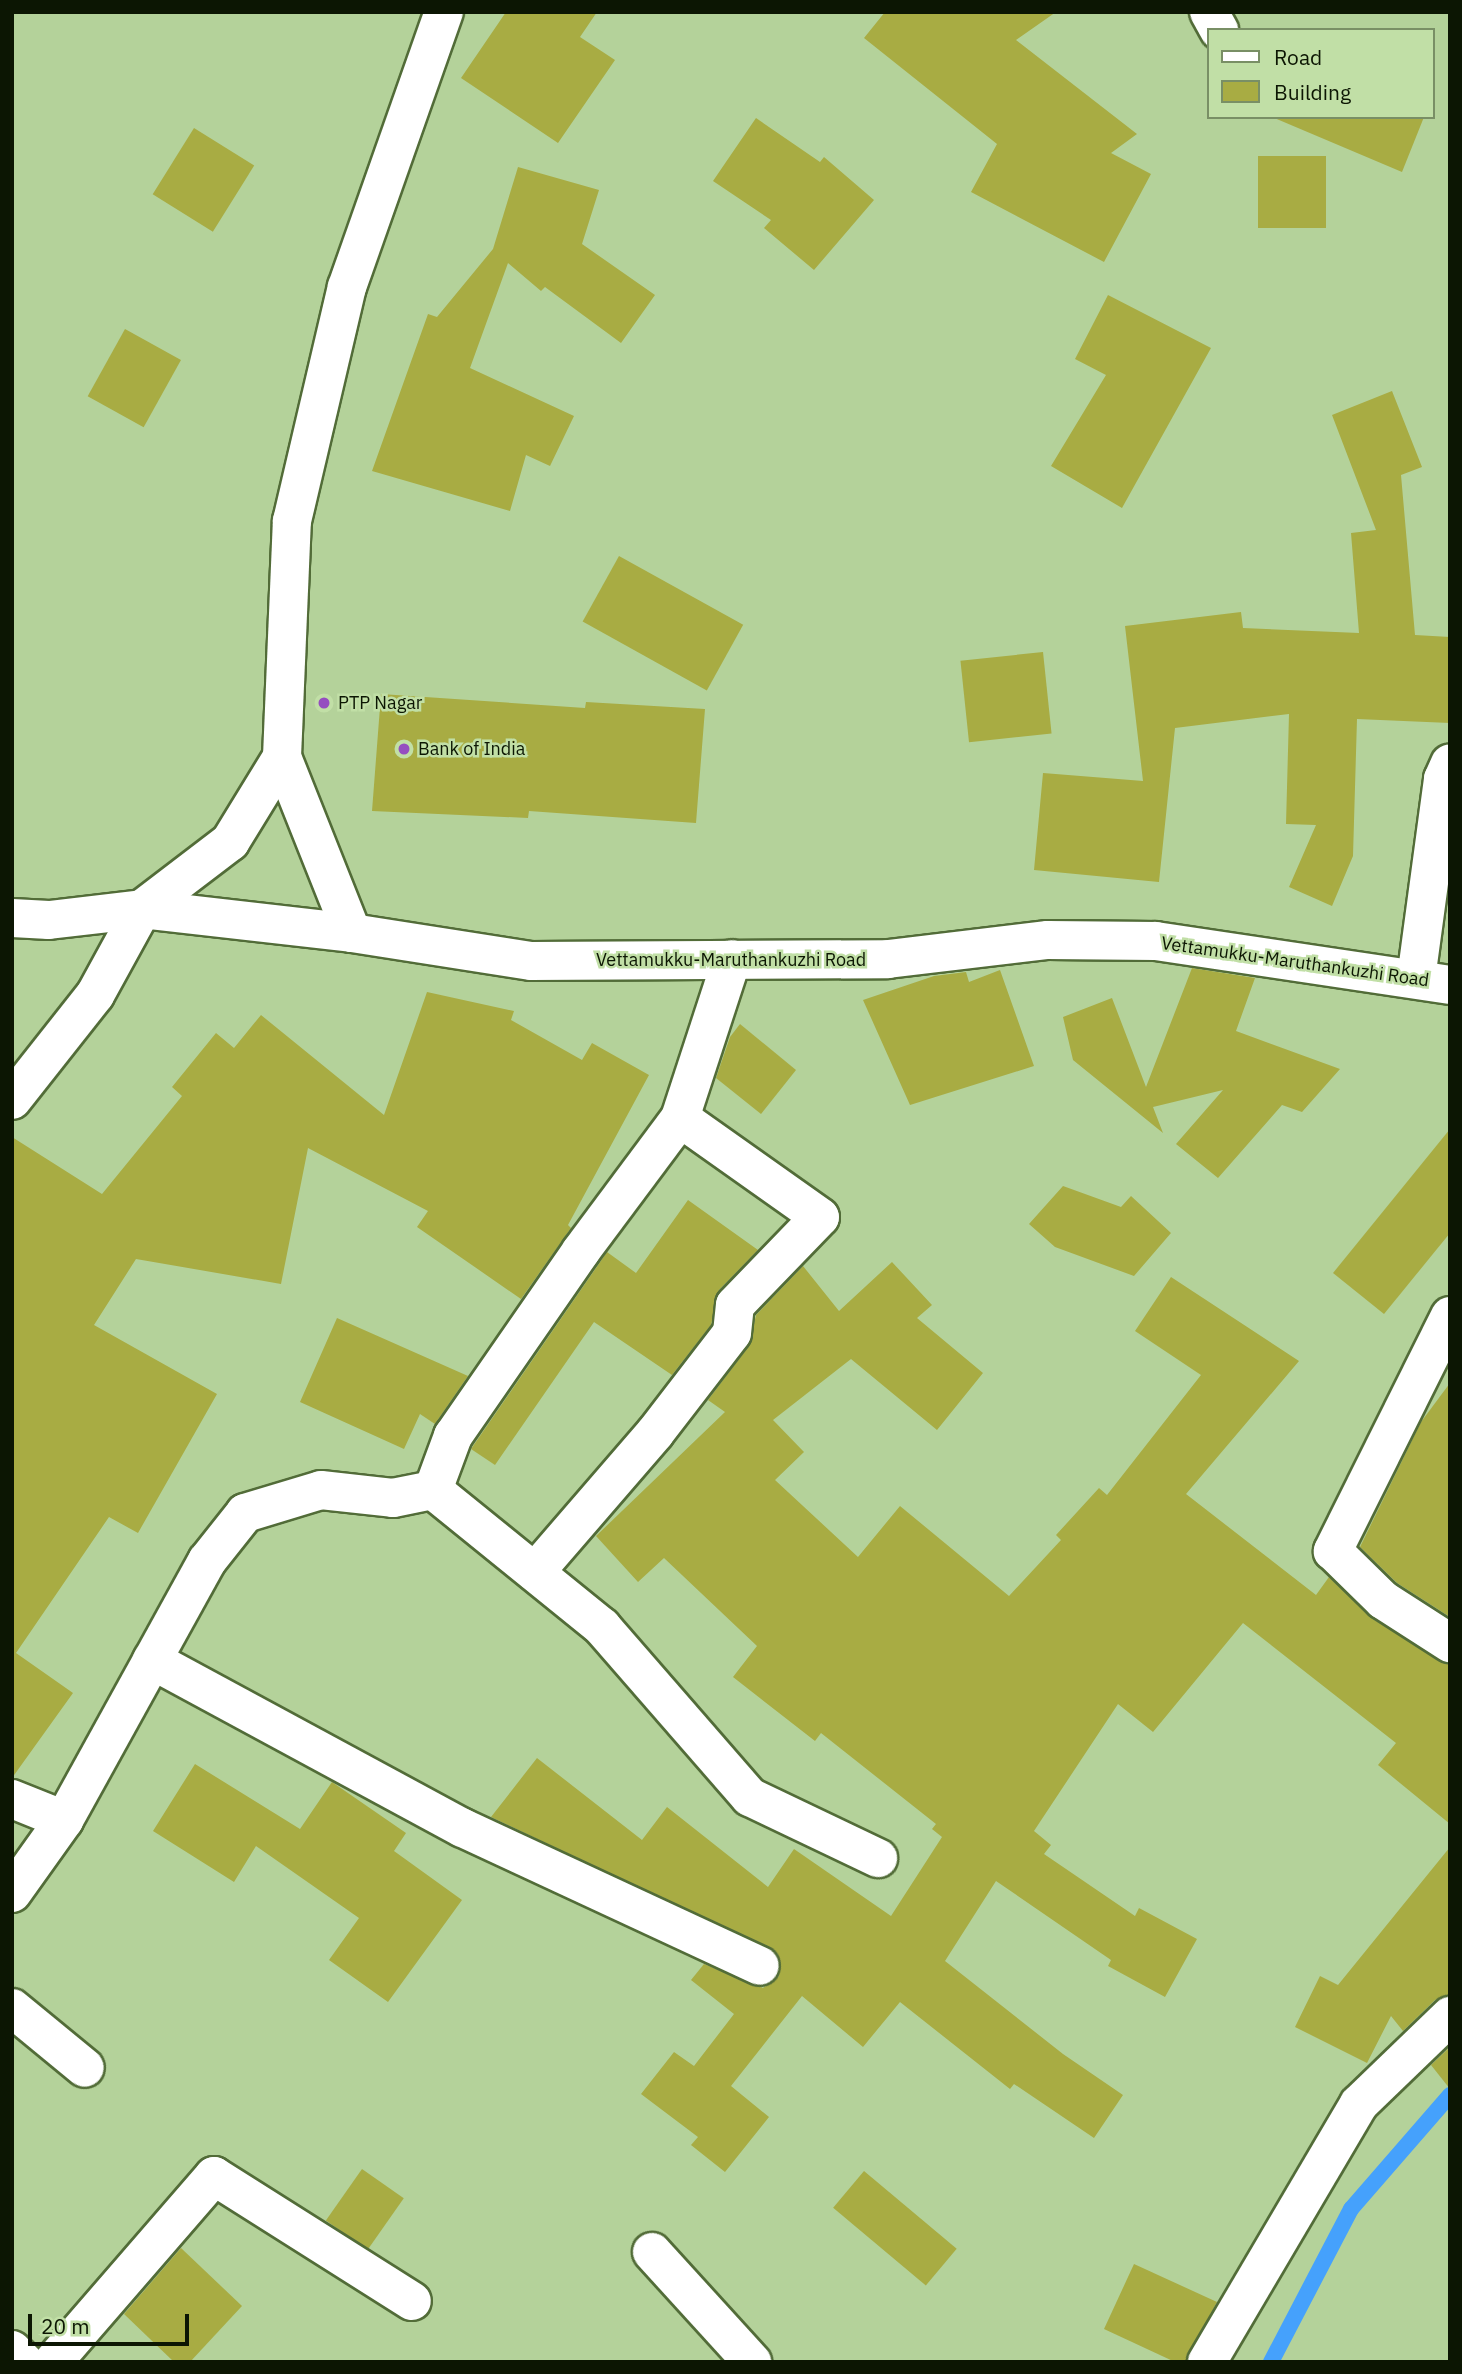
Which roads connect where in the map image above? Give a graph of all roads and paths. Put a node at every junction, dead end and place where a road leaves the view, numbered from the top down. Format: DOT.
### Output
graph roads {
  1 [pos="444,12"];
  2 [pos="1209,12"];
  3 [pos="1218,28"];
  4 [pos="282,757"];
  5 [pos="1450,763"];
  6 [pos="142,909"];
  7 [pos="12,918"];
  8 [pos="352,933"];
  9 [pos="732,959"];
  10 [pos="1433,982"];
  11 [pos="12,1100"];
  12 [pos="680,1118"];
  13 [pos="1450,1317"];
  14 [pos="433,1490"];
  15 [pos="535,1572"];
  16 [pos="1450,1643"];
  17 [pos="152,1660"];
  18 [pos="12,1799"];
  19 [pos="64,1820"];
  20 [pos="878,1858"];
  21 [pos="12,1893"];
  22 [pos="760,1966"];
  23 [pos="12,2008"];
  24 [pos="1450,2016"];
  25 [pos="85,2068"];
  26 [pos="652,2252"];
  27 [pos="412,2301"];
  28 [pos="12,2350"];
  29 [pos="24,2362"];
  30 [pos="53,2362"];
  31 [pos="752,2362"];
  32 [pos="1207,2362"];
  1 -- 4 [label="street"];
  2 -- 3 [label="street"];
  4 -- 6 [label="street"];
  4 -- 8 [label="street"];
  5 -- 10 [label="street"];
  6 -- 7 [label="street, Vettamukku-Maruthankuzhi Road"];
  6 -- 8 [label="street, Vettamukku-Maruthankuzhi Road"];
  6 -- 11 [label="street"];
  8 -- 9 [label="street, Vettamukku-Maruthankuzhi Road"];
  9 -- 10 [label="street, Vettamukku-Maruthankuzhi Road"];
  9 -- 12 [label="street"];
  12 -- 14 [label="street"];
  12 -- 15 [label="street"];
  13 -- 16 [label="street"];
  14 -- 15 [label="street"];
  14 -- 17 [label="street"];
  15 -- 20 [label="street"];
  17 -- 19 [label="street"];
  17 -- 22 [label="street"];
  18 -- 19 [label="street"];
  19 -- 21 [label="street"];
  23 -- 25 [label="street"];
  24 -- 32 [label="street"];
  26 -- 31 [label="street"];
  27 -- 30 [label="street"];
  28 -- 29 [label="street"];
}
